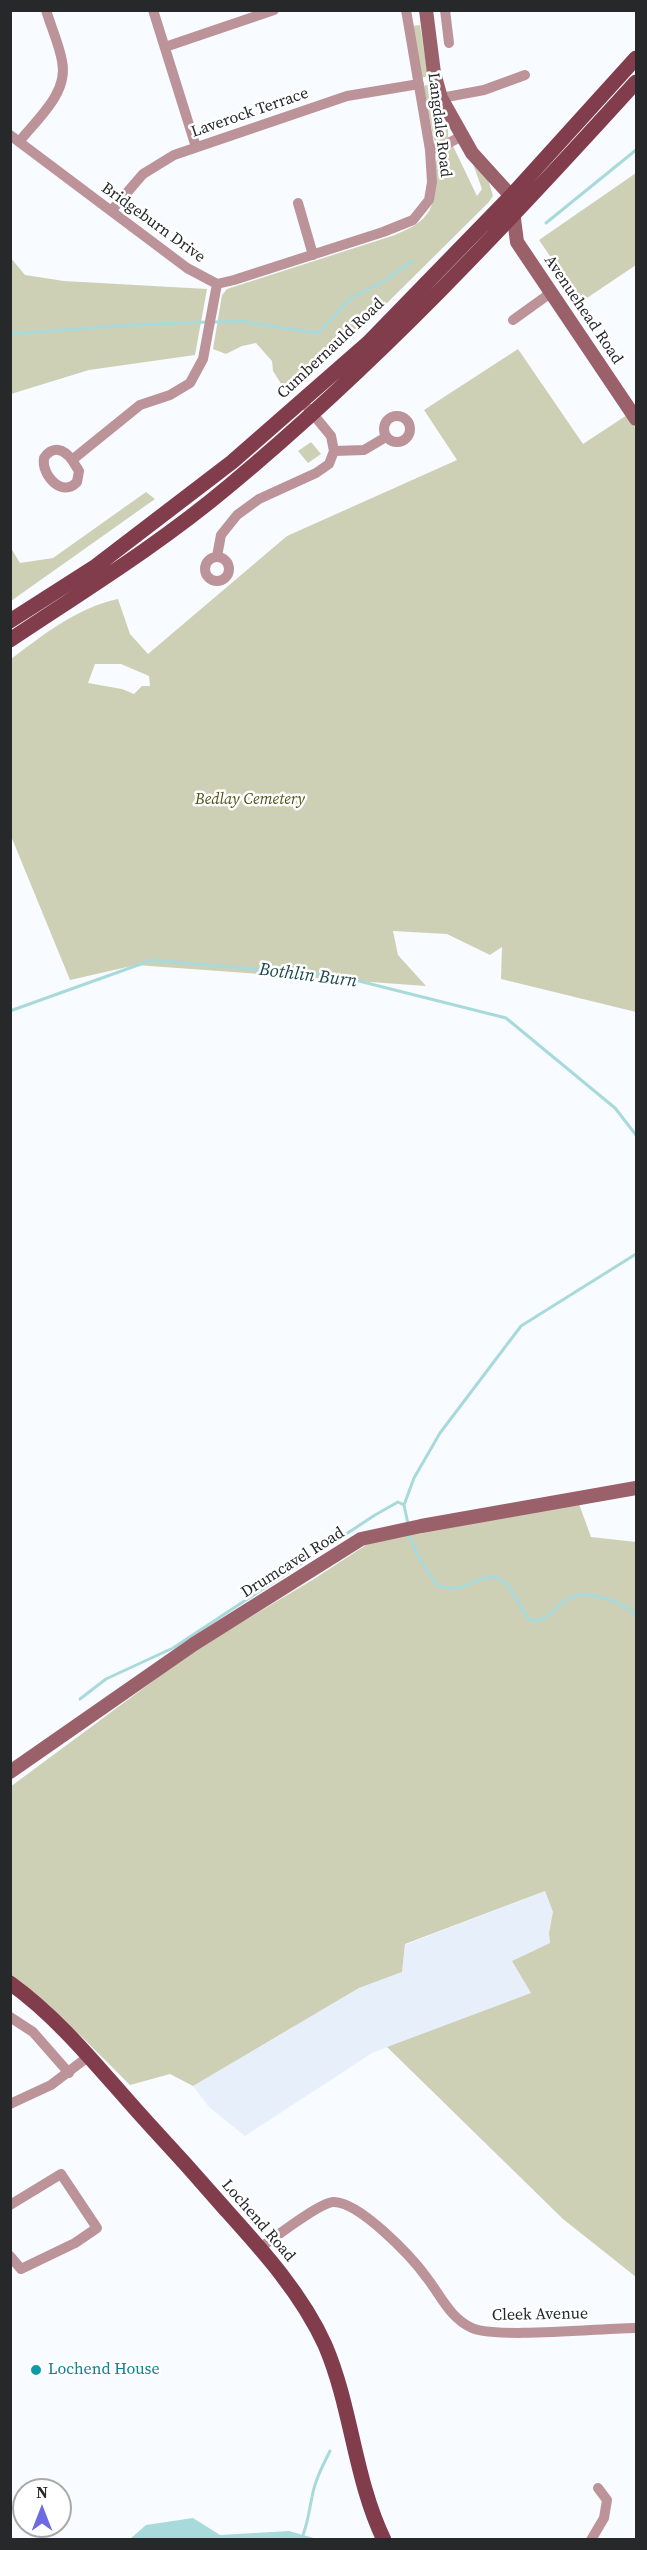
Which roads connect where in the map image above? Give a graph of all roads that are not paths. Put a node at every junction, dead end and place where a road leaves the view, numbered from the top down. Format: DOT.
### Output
graph roads {
  1 [pos="46,10"];
  2 [pos="153,10"];
  3 [pos="274,10"];
  4 [pos="406,10"];
  5 [pos="426,10"];
  6 [pos="445,10"];
  7 [pos="449,43"];
  8 [pos="165,47"];
  9 [pos="636,57"];
  10 [pos="525,75"];
  11 [pos="636,82"];
  12 [pos="419,84"];
  13 [pos="441,98"];
  14 [pos="462,136"];
  15 [pos="15,138"];
  16 [pos="196,147"];
  17 [pos="430,150"];
  18 [pos="511,195"];
  19 [pos="298,203"];
  20 [pos="111,211"];
  21 [pos="514,215"];
  22 [pos="313,255"];
  23 [pos="217,284"];
  24 [pos="552,292"];
  25 [pos="513,320"];
  26 [pos="306,407"];
  27 [pos="636,419"];
  28 [pos="386,437"];
  29 [pos="334,451"];
  30 [pos="72,460"];
  31 [pos="217,556"];
  32 [pos="10,621"];
  33 [pos="12,639"];
  34 [pos="636,1488"];
  35 [pos="10,1772"];
  36 [pos="10,1983"];
  37 [pos="10,2017"];
  38 [pos="89,2056"];
  39 [pos="69,2073"];
  40 [pos="10,2104"];
  41 [pos="10,2205"];
  42 [pos="260,2248"];
  43 [pos="10,2256"];
  44 [pos="636,2328"];
  45 [pos="598,2488"];
  46 [pos="384,2540"];
  47 [pos="591,2540"];
  1 -- 15 [label="street"];
  2 -- 8 [label="street"];
  3 -- 8 [label="street"];
  4 -- 12 [label="street, Langdale Road"];
  5 -- 13 [label="street"];
  6 -- 7 [label="street"];
  8 -- 16 [label="street"];
  9 -- 18 [label="main road, Cumbernauld Road"];
  10 -- 13 [label="street"];
  11 -- 21 [label="main road, Cumbernauld Road"];
  12 -- 16 [label="street, Laverock Terrace"];
  12 -- 17 [label="street, Langdale Road"];
  13 -- 14 [label="street"];
  14 -- 17 [label="street"];
  14 -- 18 [label="street"];
  15 -- 20 [label="street, Bridgeburn Drive"];
  16 -- 20 [label="street, Laverock Terrace"];
  17 -- 22 [label="street, Langdale Road"];
  18 -- 21 [label="street, Avenuehead Road"];
  18 -- 26 [label="main road, Cumbernauld Road"];
  19 -- 22 [label="street"];
  20 -- 23 [label="street, Bridgeburn Drive"];
  21 -- 24 [label="street, Avenuehead Road"];
  21 -- 26 [label="main road, Cumbernauld Road"];
  22 -- 23 [label="street"];
  23 -- 30 [label="street"];
  24 -- 25 [label="street"];
  24 -- 27 [label="street, Avenuehead Road"];
  26 -- 29 [label="street"];
  26 -- 32 [label="main road, Cumbernauld Road"];
  26 -- 33 [label="main road, Cumbernauld Road"];
  28 -- 29 [label="street"];
  29 -- 31 [label="street"];
  34 -- 35 [label="street, Drumcavel Road"];
  36 -- 38 [label="main road, Lochend Road"];
  37 -- 39 [label="street"];
  38 -- 39 [label="street"];
  38 -- 42 [label="main road, Lochend Road"];
  39 -- 40 [label="street"];
  41 -- 43 [label="street"];
  42 -- 44 [label="street, Cleek Avenue"];
  42 -- 46 [label="main road, Lochend Road"];
  45 -- 47 [label="street"];
}
